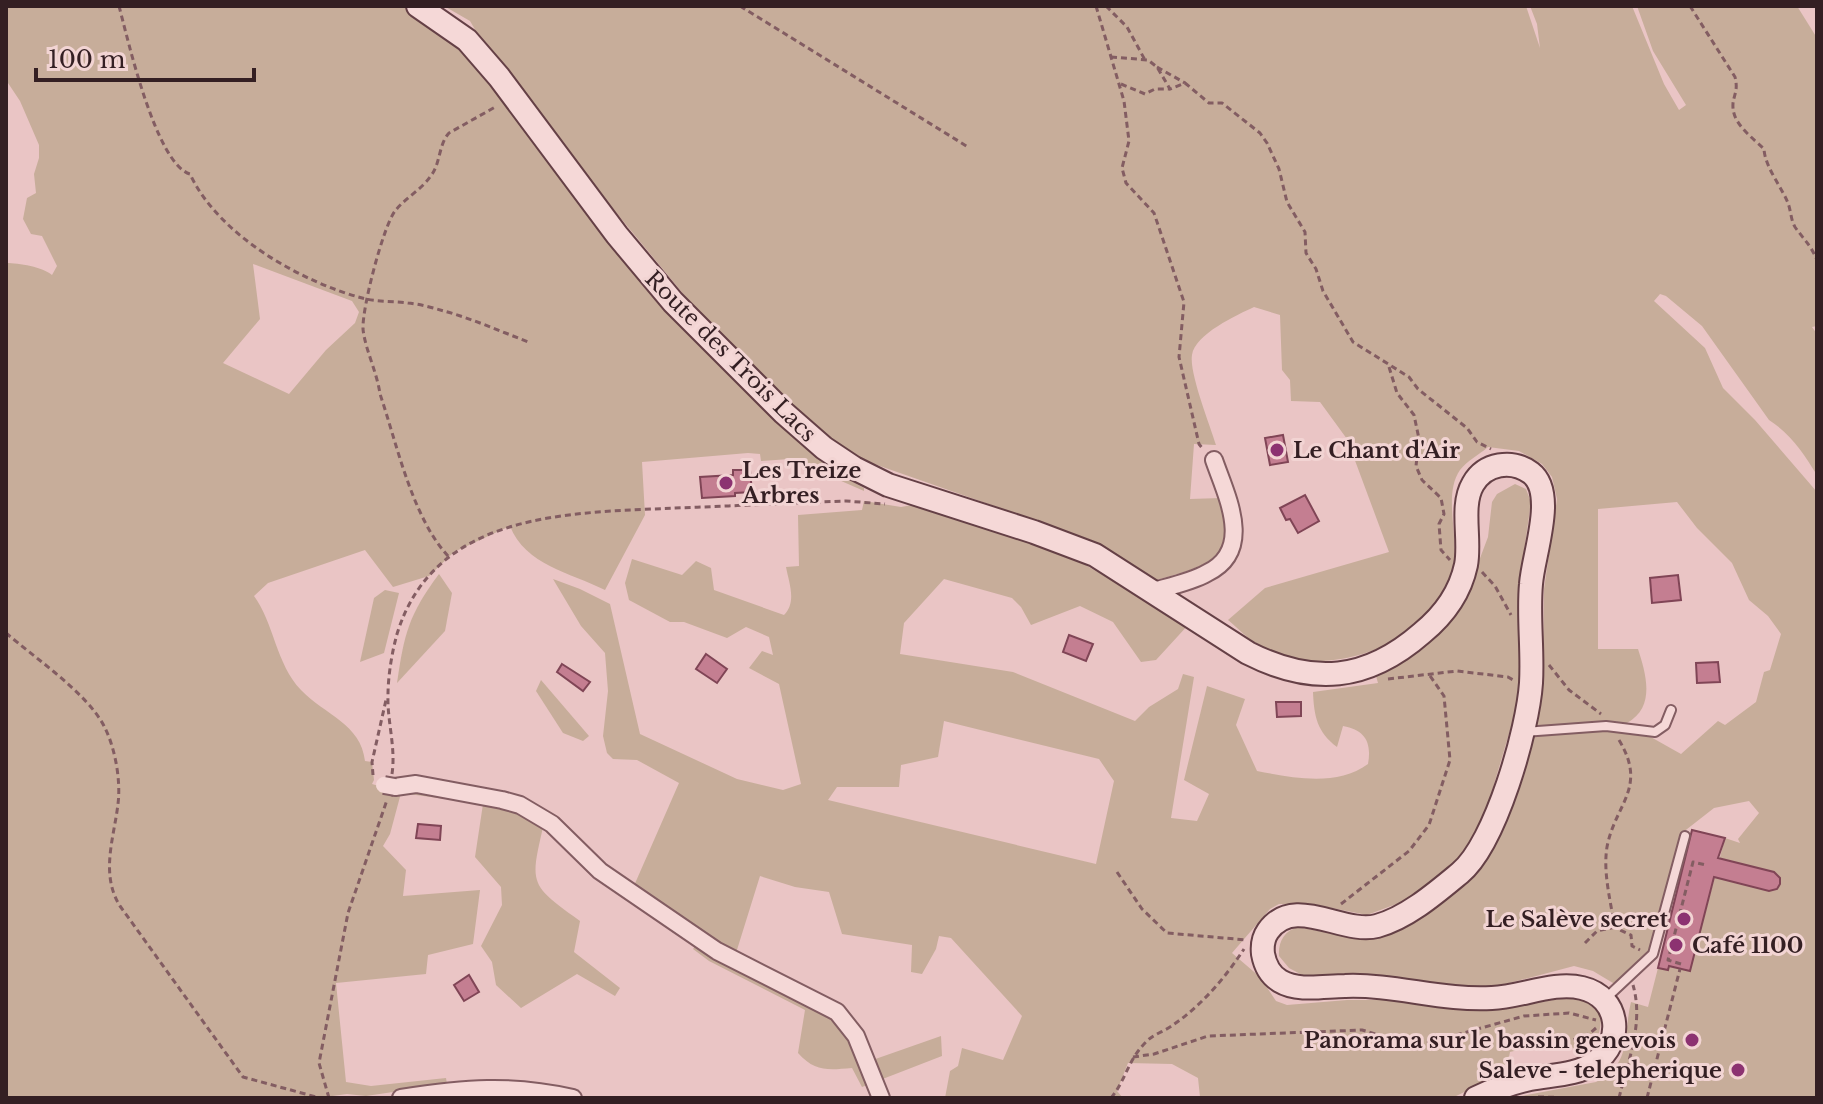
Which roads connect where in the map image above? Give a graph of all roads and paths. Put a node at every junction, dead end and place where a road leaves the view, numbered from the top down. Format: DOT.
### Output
graph roads {
  1 [pos="119,6"];
  2 [pos="418,6"];
  3 [pos="740,6"];
  4 [pos="1096,6"];
  5 [pos="1106,6"];
  6 [pos="1690,6"];
  7 [pos="1111,57"];
  8 [pos="1145,60"];
  9 [pos="1157,67"];
  10 [pos="1185,83"];
  11 [pos="1120,84"];
  12 [pos="1170,89"];
  13 [pos="513,96"];
  14 [pos="968,147"];
  15 [pos="1817,260"];
  16 [pos="367,299"];
  17 [pos="531,343"];
  18 [pos="1389,367"];
  19 [pos="1214,460"];
  20 [pos="1496,466"];
  21 [pos="889,505"];
  22 [pos="448,556"];
  23 [pos="1466,565"];
  24 [pos="1153,591"];
  25 [pos="6,633"];
  26 [pos="1531,641"];
  27 [pos="1428,673"];
  28 [pos="1377,681"];
  29 [pos="1531,688"];
  30 [pos="387,696"];
  31 [pos="1671,710"];
  32 [pos="1606,726"];
  33 [pos="1522,732"];
  34 [pos="389,788"];
  35 [pos="1685,836"];
  36 [pos="1706,865"];
  37 [pos="1117,872"];
  38 [pos="1321,919"];
  39 [pos="1615,927"];
  40 [pos="1585,943"];
  41 [pos="1653,954"];
  42 [pos="1631,976"];
  43 [pos="1604,999"];
  44 [pos="1564,1043"];
  45 [pos="1133,1057"];
  46 [pos="320,1098"];
  47 [pos="329,1098"];
  48 [pos="401,1098"];
  49 [pos="573,1098"];
  50 [pos="881,1098"];
  51 [pos="1111,1098"];
  52 [pos="1476,1098"];
  53 [pos="1619,1098"];
  54 [pos="1647,1098"];
  1 -- 16 [label="path"];
  2 -- 13 [label="street, Route des Trois Lacs"];
  3 -- 14 [label="path"];
  4 -- 7 [label="path"];
  5 -- 8 [label="path"];
  6 -- 15 [label="path"];
  7 -- 8 [label="path"];
  7 -- 11 [label="path"];
  8 -- 9 [label="path"];
  9 -- 10 [label="path"];
  9 -- 12 [label="path"];
  10 -- 12 [label="path"];
  10 -- 18 [label="path"];
  11 -- 12 [label="path"];
  11 -- 19 [label="path"];
  13 -- 16 [label="path"];
  13 -- 24 [label="street, Route des Trois Lacs"];
  16 -- 17 [label="path"];
  16 -- 22 [label="path"];
  18 -- 20 [label="path"];
  18 -- 23 [label="path"];
  19 -- 24 [label="street"];
  20 -- 23 [label="street, Route des Trois Lacs"];
  20 -- 26 [label="street"];
  21 -- 22 [label="path"];
  22 -- 30 [label="path"];
  23 -- 24 [label="street, Route des Trois Lacs"];
  23 -- 26 [label="path"];
  25 -- 46 [label="path"];
  26 -- 29 [label="street"];
  26 -- 32 [label="path"];
  27 -- 28 [label="path"];
  27 -- 29 [label="path"];
  27 -- 38 [label="path"];
  29 -- 33 [label="street"];
  30 -- 34 [label="path"];
  30 -- 34 [label="path"];
  31 -- 32 [label="lane"];
  32 -- 33 [label="lane"];
  32 -- 39 [label="path"];
  33 -- 38 [label="street"];
  34 -- 47 [label="path"];
  34 -- 50 [label="street"];
  35 -- 41 [label="lane"];
  36 -- 54 [label="path"];
  37 -- 45 [label="path"];
  38 -- 43 [label="street"];
  39 -- 40 [label="path"];
  39 -- 41 [label="path"];
  41 -- 42 [label="lane"];
  42 -- 43 [label="lane"];
  42 -- 53 [label="path"];
  43 -- 52 [label="street"];
  44 -- 45 [label="path"];
  45 -- 51 [label="path"];
  48 -- 49 [label="street"];
}
